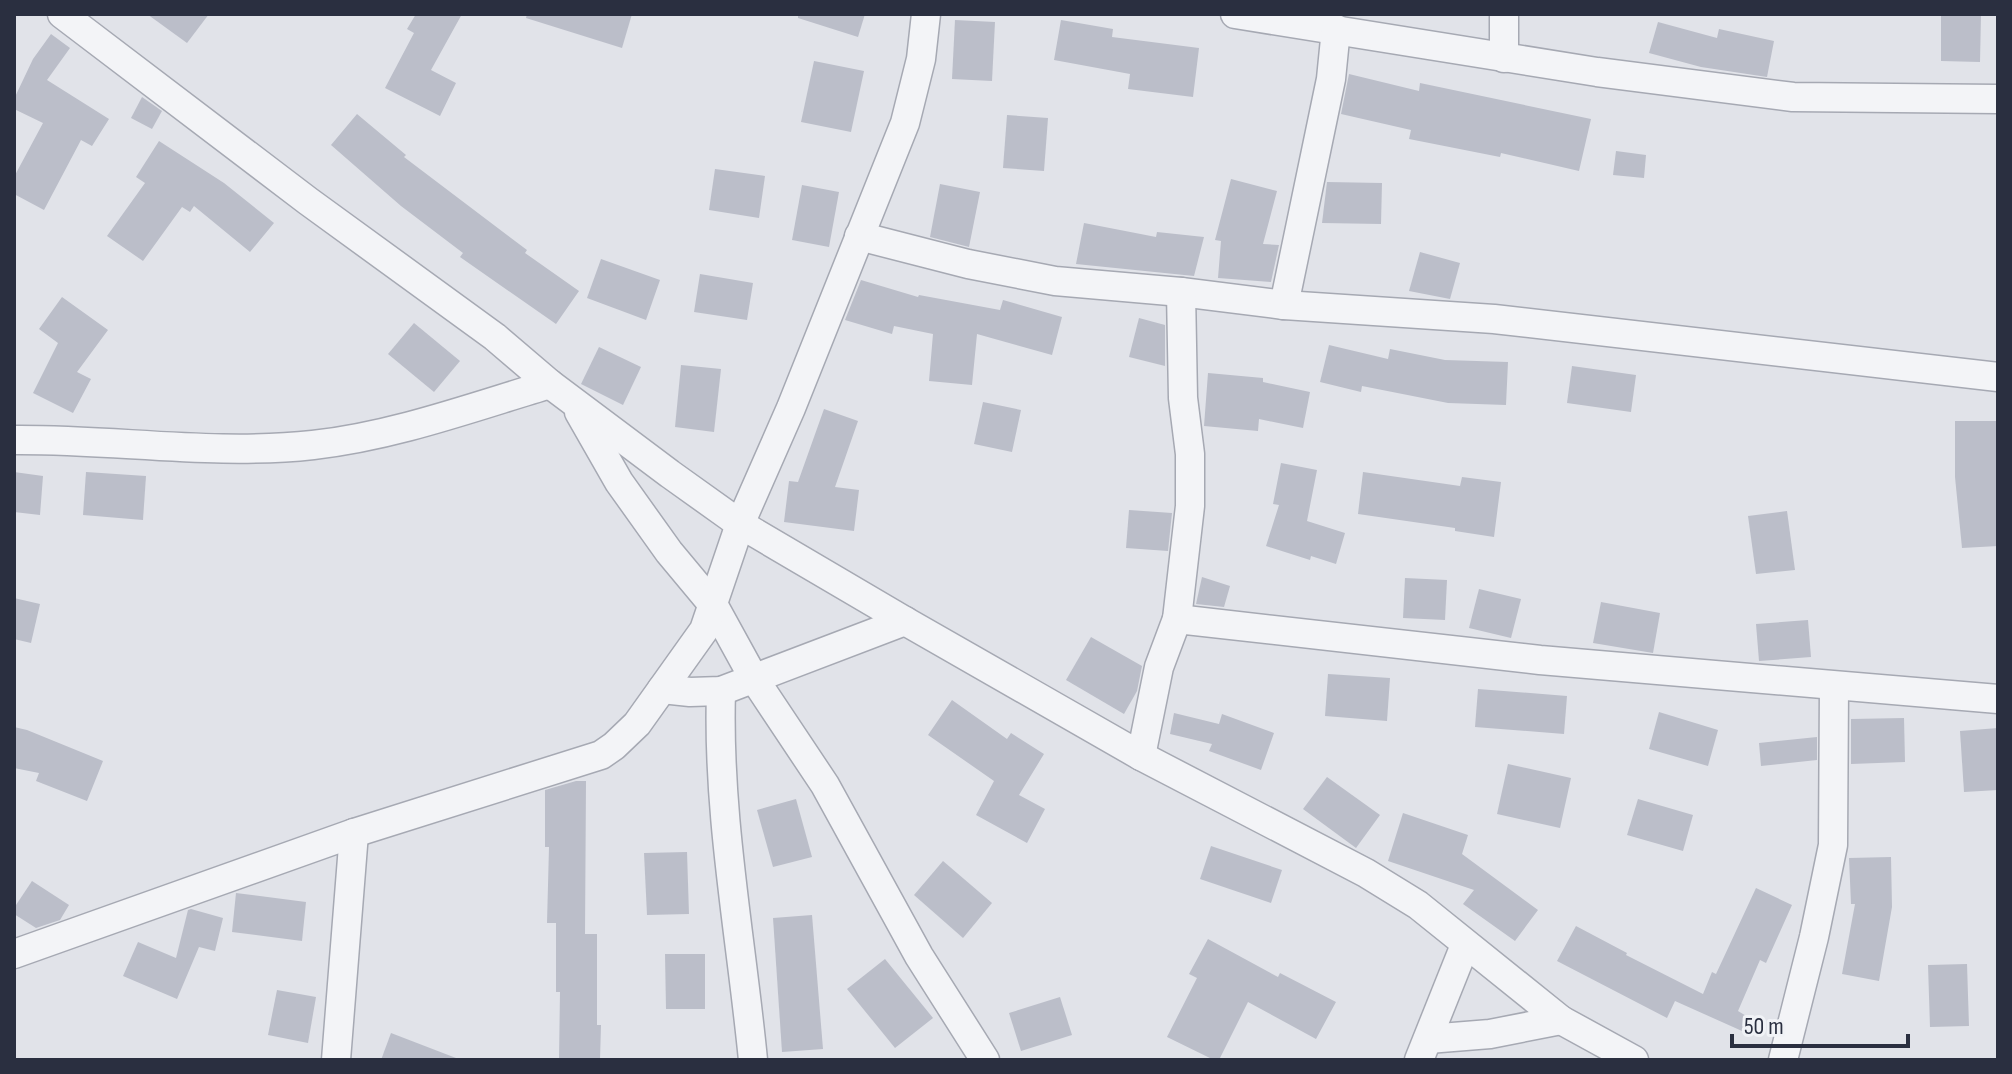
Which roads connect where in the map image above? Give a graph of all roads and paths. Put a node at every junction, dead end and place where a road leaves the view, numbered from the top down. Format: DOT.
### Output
graph roads {
  1 [pos="62,14"];
  2 [pos="926,14"];
  3 [pos="1235,14"];
  4 [pos="1504,14"];
  5 [pos="1336,29"];
  6 [pos="1504,58"];
  7 [pos="1998,99"];
  8 [pos="859,236"];
  9 [pos="1181,292"];
  10 [pos="1284,305"];
  11 [pos="1998,377"];
  12 [pos="550,384"];
  13 [pos="573,401"];
  14 [pos="14,440"];
  15 [pos="740,524"];
  16 [pos="714,606"];
  17 [pos="1177,619"];
  18 [pos="905,621"];
  19 [pos="753,677"];
  20 [pos="1834,687"];
  21 [pos="662,689"];
  22 [pos="721,691"];
  23 [pos="1998,699"];
  24 [pos="1141,756"];
  25 [pos="354,833"];
  26 [pos="1465,945"];
  27 [pos="14,954"];
  28 [pos="1561,1020"];
  29 [pos="1423,1049"];
  30 [pos="336,1060"];
  31 [pos="753,1060"];
  32 [pos="985,1060"];
  33 [pos="1634,1060"];
  34 [pos="1783,1060"];
  1 -- 12 [label="street"];
  2 -- 8 [label="street"];
  3 -- 5 [label="street"];
  4 -- 6 [label="street"];
  5 -- 6 [label="street"];
  5 -- 10 [label="street"];
  6 -- 7 [label="street"];
  8 -- 9 [label="street"];
  8 -- 15 [label="street"];
  9 -- 10 [label="street"];
  9 -- 17 [label="street"];
  10 -- 11 [label="street"];
  12 -- 13 [label="street"];
  12 -- 14 [label="street"];
  13 -- 15 [label="street"];
  13 -- 16 [label="street"];
  15 -- 16 [label="street"];
  15 -- 18 [label="street"];
  16 -- 19 [label="street"];
  16 -- 21 [label="street"];
  17 -- 20 [label="street"];
  17 -- 24 [label="street"];
  18 -- 19 [label="street"];
  18 -- 24 [label="street"];
  19 -- 22 [label="street"];
  19 -- 32 [label="street"];
  20 -- 23 [label="street"];
  20 -- 34 [label="street"];
  21 -- 22 [label="street"];
  21 -- 25 [label="street"];
  22 -- 31 [label="street"];
  24 -- 26 [label="street"];
  25 -- 27 [label="street"];
  25 -- 30 [label="street"];
  26 -- 28 [label="street"];
  26 -- 29 [label="street"];
  28 -- 29 [label="street"];
  28 -- 33 [label="street"];
}
